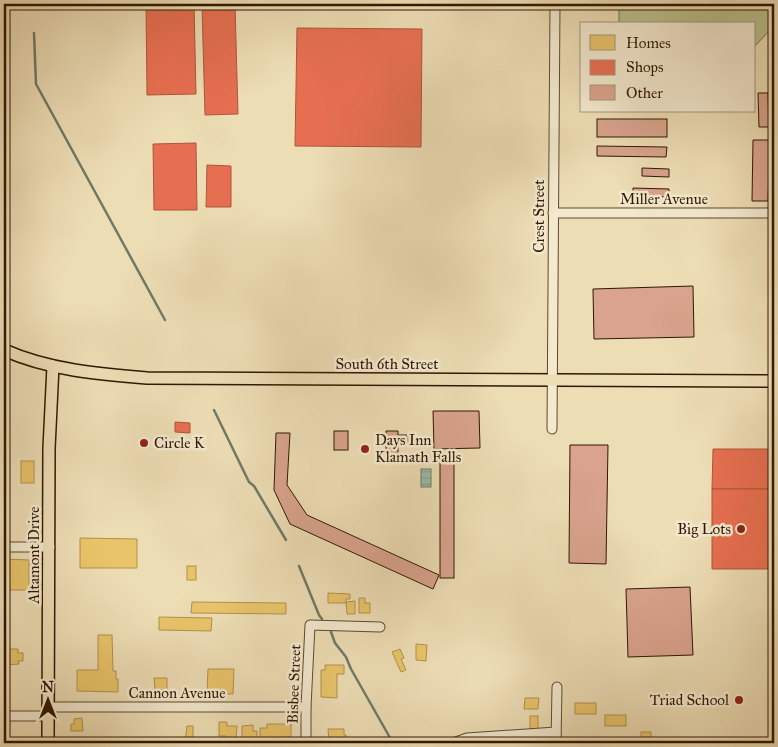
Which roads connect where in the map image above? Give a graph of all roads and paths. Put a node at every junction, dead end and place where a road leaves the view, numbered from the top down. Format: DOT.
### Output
graph roads {
  1 [pos="554,4"];
  2 [pos="553,213"];
  3 [pos="774,213"];
  4 [pos="4,350"];
  5 [pos="53,366"];
  6 [pos="552,380"];
  7 [pos="774,381"];
  8 [pos="552,428"];
  9 [pos="4,547"];
  10 [pos="50,547"];
  11 [pos="380,627"];
  12 [pos="557,687"];
  13 [pos="306,707"];
  14 [pos="49,711"];
  15 [pos="4,716"];
  16 [pos="556,732"];
  17 [pos="48,743"];
  18 [pos="306,743"];
  19 [pos="453,743"];
  20 [pos="556,743"];
  1 -- 2 [label="street, Crest Street"];
  2 -- 3 [label="street, Miller Avenue"];
  2 -- 6 [label="street, Crest Street"];
  4 -- 5 [label="main road, South 6th Street"];
  5 -- 6 [label="main road, South 6th Street"];
  5 -- 10 [label="main road, Altamont Drive"];
  6 -- 7 [label="main road, South 6th Street"];
  6 -- 8 [label="street, Crest Street"];
  9 -- 10 [label="street"];
  10 -- 14 [label="main road, Altamont Drive"];
  11 -- 13 [label="street, Bisbee Street"];
  12 -- 16 [label="street"];
  13 -- 14 [label="street, Cannon Avenue"];
  13 -- 18 [label="street, Bisbee Street"];
  14 -- 15 [label="street, Cannon Avenue"];
  14 -- 17 [label="main road, Altamont Drive"];
  16 -- 19 [label="street"];
  16 -- 20 [label="street"];
}
